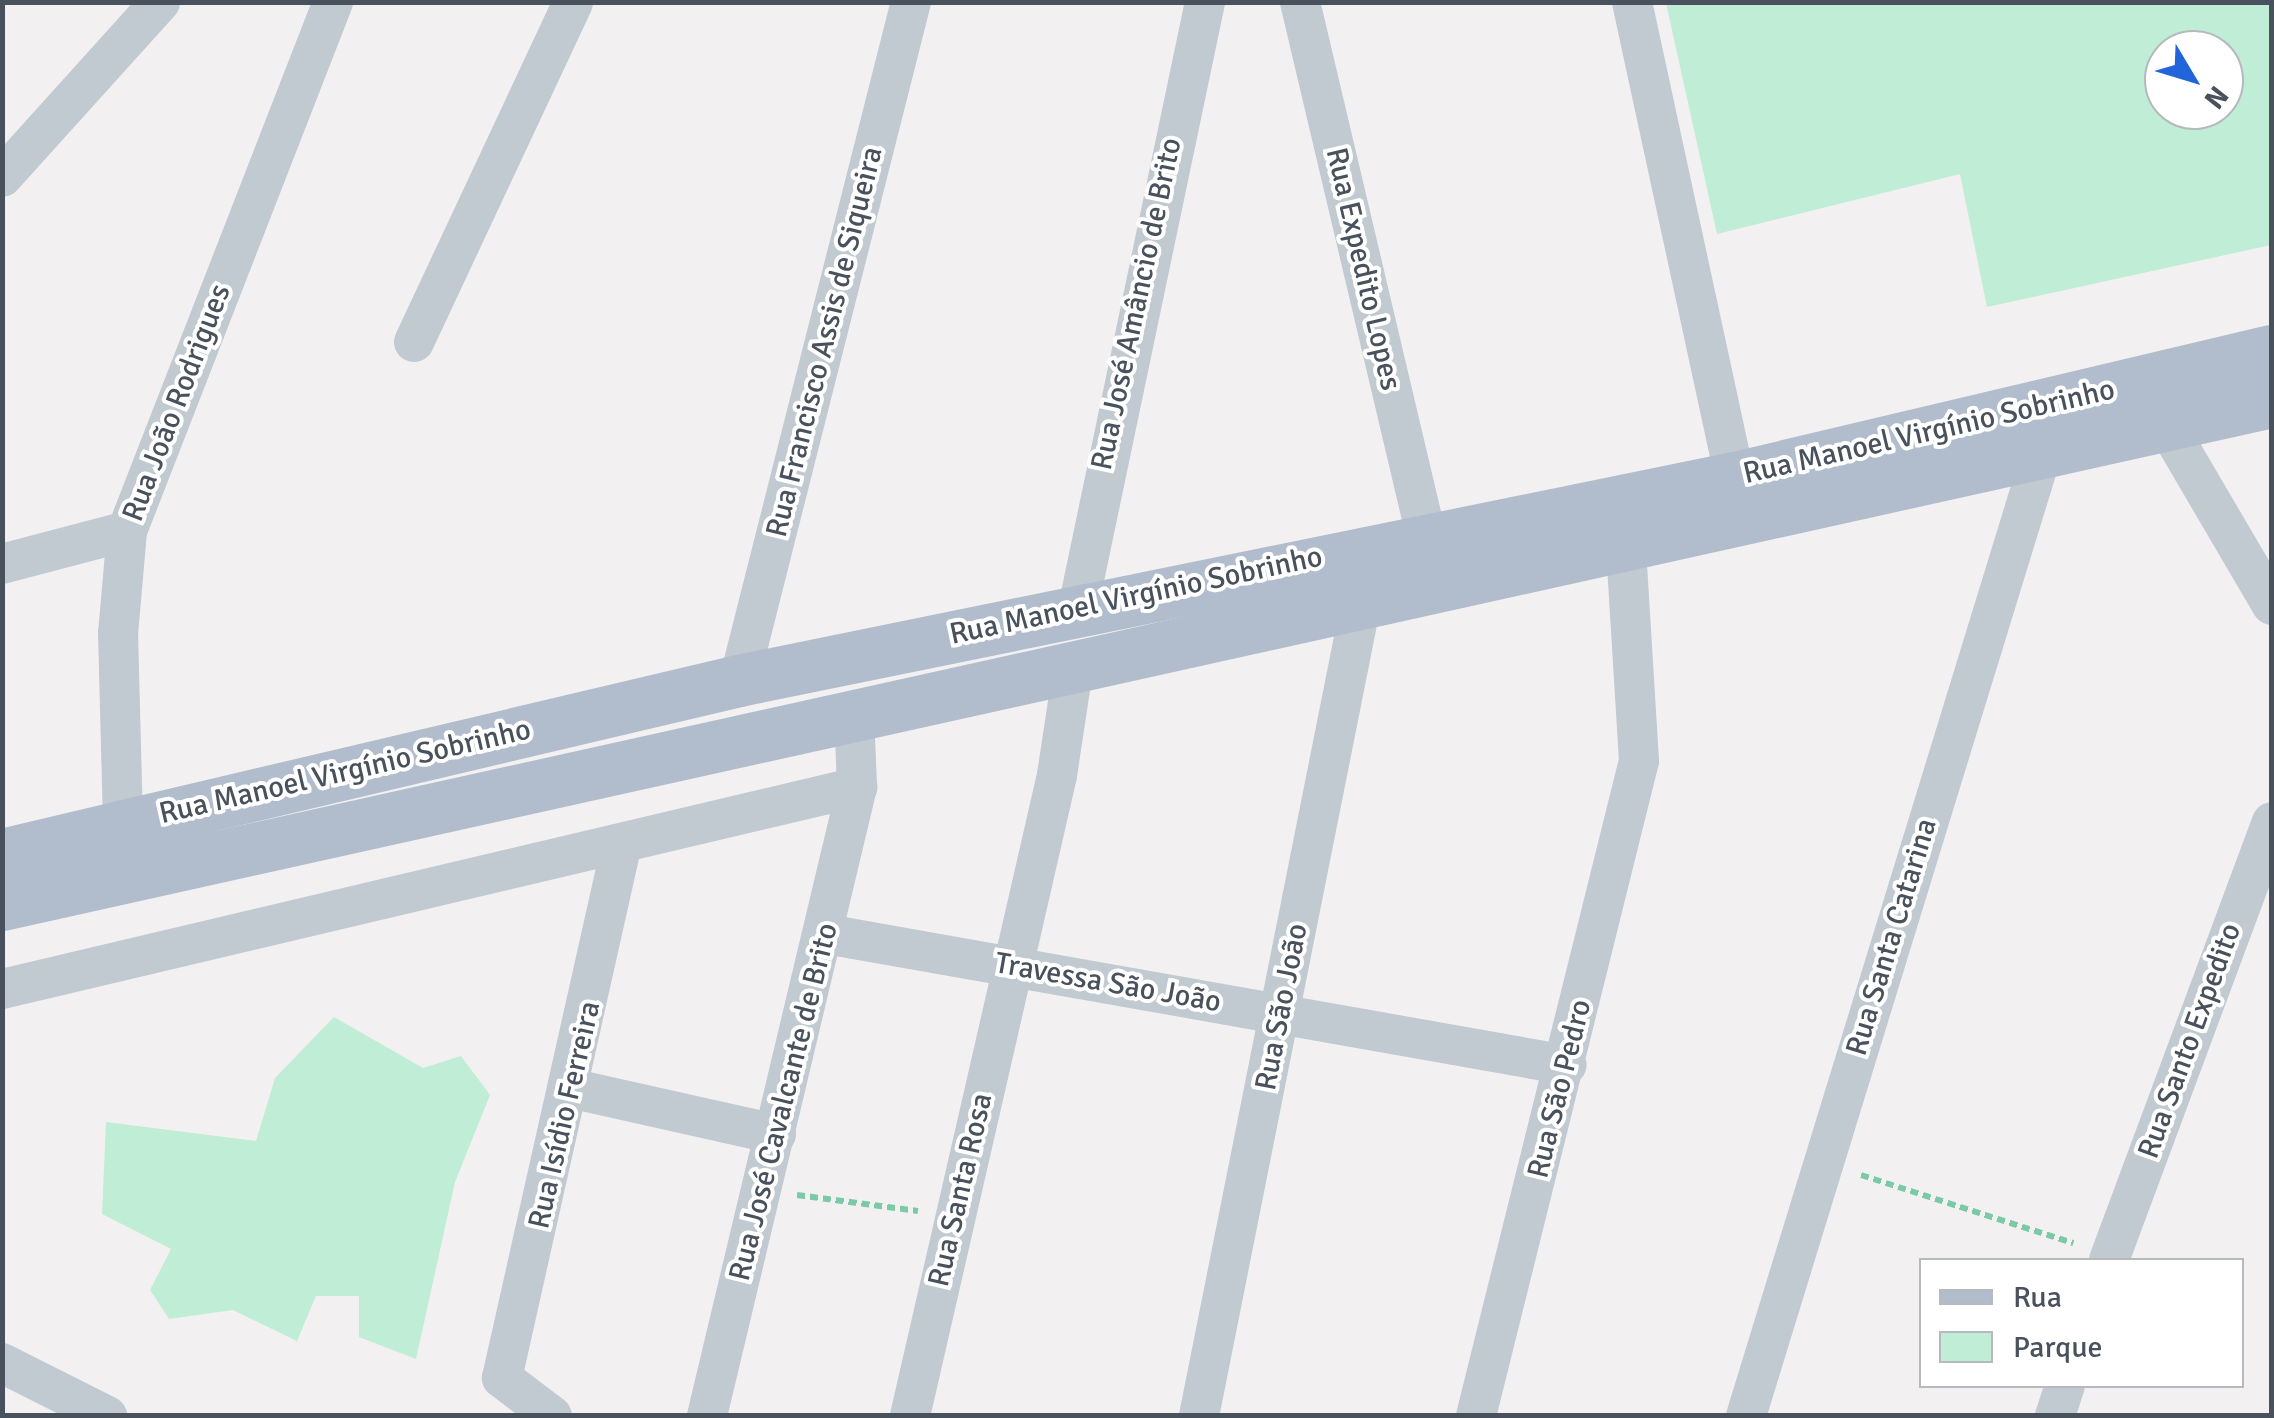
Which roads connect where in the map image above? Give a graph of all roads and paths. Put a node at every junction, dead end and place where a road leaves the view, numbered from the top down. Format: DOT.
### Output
graph roads {
  1 [pos="160,2"];
  2 [pos="333,2"];
  3 [pos="574,2"];
  4 [pos="911,2"];
  5 [pos="1205,2"];
  6 [pos="1300,2"];
  7 [pos="1632,2"];
  8 [pos="2,178"];
  9 [pos="414,342"];
  10 [pos="2272,351"];
  11 [pos="2272,402"];
  12 [pos="2168,428"];
  13 [pos="2040,460"];
  14 [pos="1735,478"];
  15 [pos="127,531"];
  16 [pos="1426,536"];
  17 [pos="1626,552"];
  18 [pos="2,564"];
  19 [pos="1362,598"];
  20 [pos="2272,605"];
  21 [pos="1078,608"];
  22 [pos="1074,663"];
  23 [pos="739,681"];
  24 [pos="854,711"];
  25 [pos="857,787"];
  26 [pos="2272,822"];
  27 [pos="124,823"];
  28 [pos="622,843"];
  29 [pos="2,855"];
  30 [pos="2,905"];
  31 [pos="826,934"];
  32 [pos="1014,966"];
  33 [pos="2,988"];
  34 [pos="1281,1014"];
  35 [pos="1566,1065"];
  36 [pos="574,1088"];
  37 [pos="776,1134"];
  38 [pos="1822,1163"];
  39 [pos="763,1190"];
  40 [pos="954,1216"];
  41 [pos="2110,1258"];
  42 [pos="2,1363"];
  43 [pos="2064,1388"];
  44 [pos="107,1416"];
  45 [pos="552,1416"];
  46 [pos="707,1416"];
  47 [pos="910,1416"];
  48 [pos="1200,1416"];
  49 [pos="1476,1416"];
  50 [pos="1746,1416"];
  51 [pos="2055,1416"];
  1 -- 8 [label="street"];
  2 -- 15 [label="street, Rua João Rodrigues"];
  3 -- 9 [label="street"];
  4 -- 23 [label="street, Rua Francisco Assis de Siqueira"];
  5 -- 21 [label="street, Rua José Amâncio de Brito"];
  6 -- 16 [label="street, Rua Expedito Lopes"];
  7 -- 14 [label="street"];
  10 -- 14 [label="main road, Rua Manoel Virgínio Sobrinho"];
  11 -- 12 [label="main road, Rua Manoel Virgínio Sobrinho"];
  12 -- 13 [label="main road, Rua Manoel Virgínio Sobrinho"];
  12 -- 20 [label="street"];
  13 -- 17 [label="main road, Rua Manoel Virgínio Sobrinho"];
  13 -- 38 [label="street, Rua Santa Catarina"];
  14 -- 16 [label="main road, Rua Manoel Virgínio Sobrinho"];
  15 -- 18 [label="street"];
  15 -- 27 [label="street, Rua João Rodrigues"];
  16 -- 21 [label="main road, Rua Manoel Virgínio Sobrinho"];
  17 -- 19 [label="main road, Rua Manoel Virgínio Sobrinho"];
  17 -- 35 [label="street, Rua São Pedro"];
  19 -- 22 [label="main road, Rua Manoel Virgínio Sobrinho"];
  19 -- 34 [label="street, Rua São João"];
  21 -- 23 [label="main road, Rua Manoel Virgínio Sobrinho"];
  22 -- 24 [label="main road, Rua Manoel Virgínio Sobrinho"];
  22 -- 32 [label="street, Rua Santa Rosa"];
  23 -- 27 [label="main road, Rua Manoel Virgínio Sobrinho"];
  24 -- 25 [label="street, Rua José Cavalcante de Brito"];
  24 -- 30 [label="main road, Rua Manoel Virgínio Sobrinho"];
  25 -- 28 [label="street"];
  25 -- 31 [label="street, Rua José Cavalcante de Brito"];
  26 -- 41 [label="street, Rua Santo Expedito"];
  27 -- 29 [label="main road, Rua Manoel Virgínio Sobrinho"];
  28 -- 33 [label="street"];
  28 -- 36 [label="street, Rua Isídio Ferreira"];
  31 -- 32 [label="street, Travessa São João"];
  31 -- 37 [label="street, Rua José Cavalcante de Brito"];
  32 -- 34 [label="street, Travessa São João"];
  32 -- 40 [label="street, Rua Santa Rosa"];
  34 -- 35 [label="street, Travessa São João"];
  34 -- 48 [label="street, Rua São João"];
  35 -- 49 [label="street, Rua São Pedro"];
  36 -- 37 [label="street"];
  36 -- 45 [label="street, Rua Isídio Ferreira"];
  37 -- 39 [label="street, Rua José Cavalcante de Brito"];
  38 -- 41 [label="path"];
  38 -- 50 [label="street, Rua Santa Catarina"];
  39 -- 40 [label="path"];
  39 -- 46 [label="street, Rua José Cavalcante de Brito"];
  40 -- 47 [label="street, Rua Santa Rosa"];
  42 -- 44 [label="street"];
  43 -- 51 [label="street"];
}
